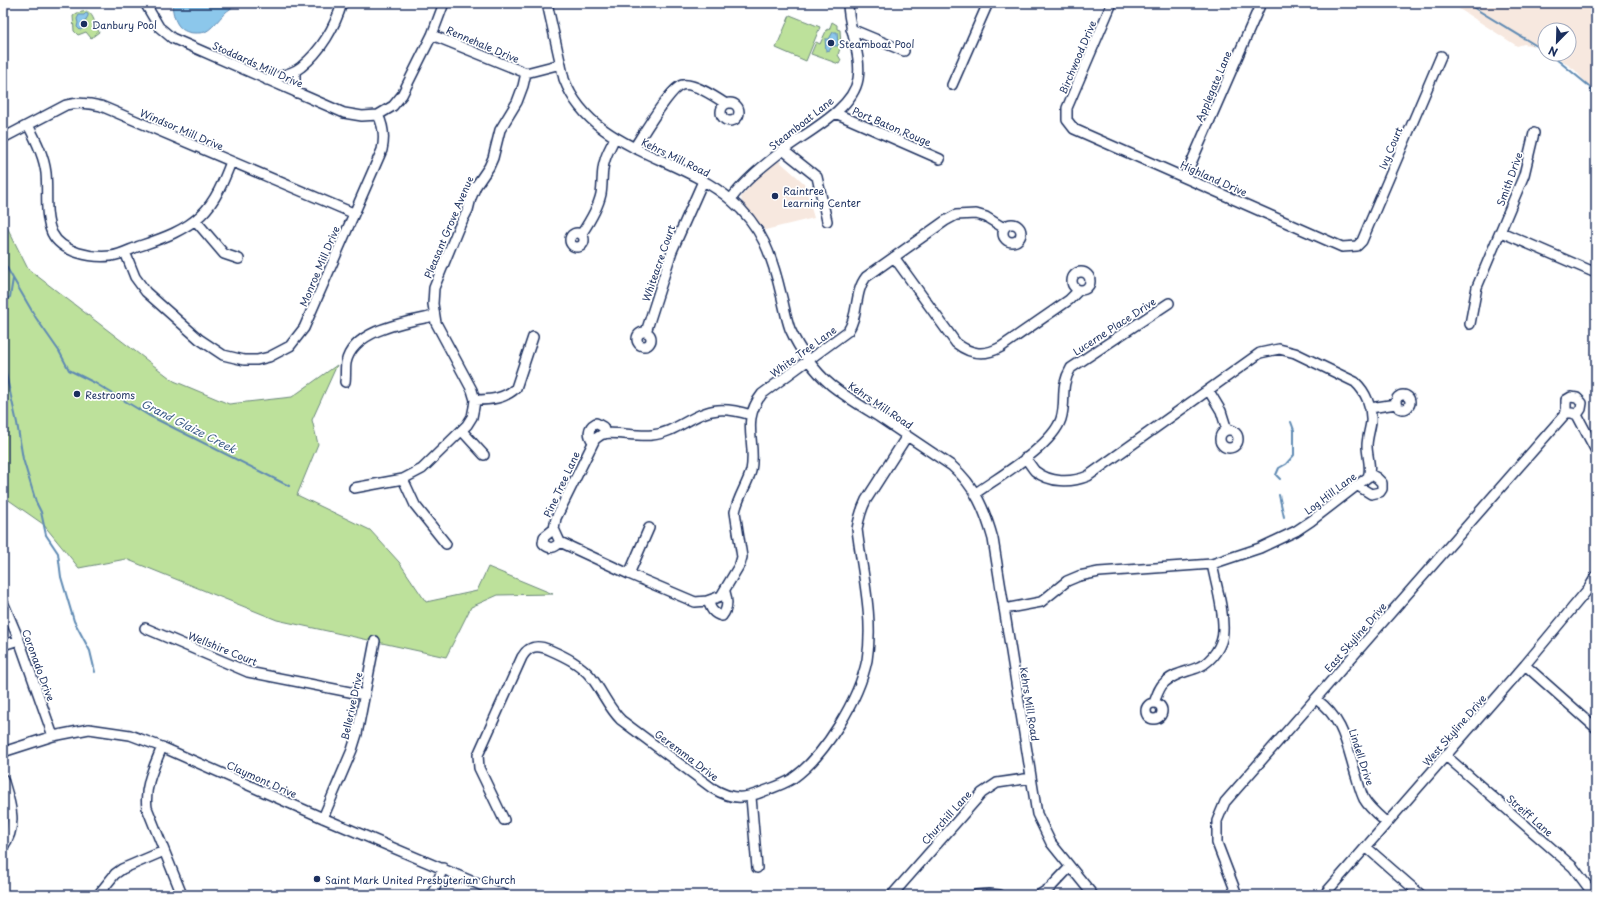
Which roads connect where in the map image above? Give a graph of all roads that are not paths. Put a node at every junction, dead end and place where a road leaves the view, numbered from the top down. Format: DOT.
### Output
graph roads {
  1 [pos="145,3"];
  2 [pos="342,3"];
  3 [pos="444,3"];
  4 [pos="547,3"];
  5 [pos="848,3"];
  6 [pos="988,3"];
  7 [pos="1112,3"];
  8 [pos="1261,3"];
  9 [pos="851,29"];
  10 [pos="432,35"];
  11 [pos="904,51"];
  12 [pos="1441,56"];
  13 [pos="561,64"];
  14 [pos="294,71"];
  15 [pos="526,73"];
  16 [pos="267,80"];
  17 [pos="952,85"];
  18 [pos="297,93"];
  19 [pos="726,104"];
  20 [pos="835,113"];
  21 [pos="378,115"];
  22 [pos="1067,120"];
  23 [pos="28,125"];
  24 [pos="1534,133"];
  25 [pos="615,137"];
  26 [pos="3,138"];
  27 [pos="634,148"];
  28 [pos="783,150"];
  29 [pos="940,159"];
  30 [pos="231,162"];
  31 [pos="1185,177"];
  32 [pos="703,181"];
  33 [pos="730,199"];
  34 [pos="354,213"];
  35 [pos="195,220"];
  36 [pos="827,221"];
  37 [pos="1004,228"];
  38 [pos="1500,232"];
  39 [pos="582,233"];
  40 [pos="1357,246"];
  41 [pos="125,252"];
  42 [pos="894,257"];
  43 [pos="239,259"];
  44 [pos="1596,273"];
  45 [pos="1079,290"];
  46 [pos="1169,303"];
  47 [pos="434,316"];
  48 [pos="1470,324"];
  49 [pos="646,332"];
  50 [pos="533,337"];
  51 [pos="809,360"];
  52 [pos="345,382"];
  53 [pos="1209,391"];
  54 [pos="475,400"];
  55 [pos="1396,404"];
  56 [pos="1370,408"];
  57 [pos="1566,412"];
  58 [pos="752,415"];
  59 [pos="1577,415"];
  60 [pos="1227,430"];
  61 [pos="462,431"];
  62 [pos="605,434"];
  63 [pos="907,436"];
  64 [pos="593,442"];
  65 [pos="1596,451"];
  66 [pos="484,455"];
  67 [pos="1026,458"];
  68 [pos="1370,474"];
  69 [pos="403,479"];
  70 [pos="1358,486"];
  71 [pos="354,488"];
  72 [pos="976,493"];
  73 [pos="649,528"];
  74 [pos="446,544"];
  75 [pos="1212,564"];
  76 [pos="628,574"];
  77 [pos="1596,576"];
  78 [pos="725,592"];
  79 [pos="708,601"];
  80 [pos="3,602"];
  81 [pos="1004,609"];
  82 [pos="145,628"];
  83 [pos="19,640"];
  84 [pos="374,641"];
  85 [pos="3,645"];
  86 [pos="1525,665"];
  87 [pos="365,695"];
  88 [pos="1316,698"];
  89 [pos="1154,703"];
  90 [pos="1596,728"];
  91 [pos="53,736"];
  92 [pos="162,747"];
  93 [pos="3,752"];
  94 [pos="1446,756"];
  95 [pos="3,778"];
  96 [pos="1031,778"];
  97 [pos="751,797"];
  98 [pos="323,818"];
  99 [pos="504,820"];
  100 [pos="1387,823"];
  101 [pos="3,847"];
  102 [pos="1366,847"];
  103 [pos="164,852"];
  104 [pos="1070,867"];
  105 [pos="444,868"];
  106 [pos="757,868"];
  107 [pos="98,895"];
  108 [pos="182,895"];
  109 [pos="432,895"];
  110 [pos="504,895"];
  111 [pos="892,895"];
  112 [pos="976,895"];
  113 [pos="1000,895"];
  114 [pos="1039,895"];
  115 [pos="1093,895"];
  116 [pos="1237,895"];
  117 [pos="1324,895"];
  118 [pos="1421,895"];
  119 [pos="1594,895"];
  1 -- 16 [label="street, Stoddards Mill Drive"];
  2 -- 14 [label="street"];
  3 -- 10 [label="street"];
  4 -- 13 [label="street, Kehrs Mill Road"];
  5 -- 9 [label="street, Steamboat Lane"];
  6 -- 17 [label="street"];
  7 -- 22 [label="street, Birchwood Drive"];
  8 -- 31 [label="street, Applegate Lane"];
  9 -- 11 [label="street"];
  9 -- 20 [label="street, Steamboat Lane"];
  10 -- 15 [label="street, Rennehale Drive"];
  10 -- 21 [label="street"];
  12 -- 40 [label="street, Ivy Court"];
  13 -- 15 [label="street"];
  13 -- 25 [label="street, Kehrs Mill Road"];
  14 -- 16 [label="street"];
  14 -- 18 [label="street"];
  15 -- 47 [label="street, Pleasant Grove Avenue"];
  16 -- 18 [label="street, Stoddards Mill Drive"];
  18 -- 21 [label="street, Stoddards Mill Drive"];
  19 -- 27 [label="street"];
  20 -- 28 [label="street, Steamboat Lane"];
  20 -- 29 [label="street, Port Baton Rouge"];
  21 -- 34 [label="street, Monroe Mill Drive"];
  22 -- 31 [label="street, Highland Drive"];
  23 -- 26 [label="street, Windsor Mill Drive"];
  23 -- 30 [label="street, Windsor Mill Drive"];
  23 -- 41 [label="street"];
  24 -- 38 [label="street, Smith Drive"];
  25 -- 27 [label="street, Kehrs Mill Road"];
  25 -- 39 [label="street"];
  27 -- 32 [label="street, Kehrs Mill Road"];
  28 -- 33 [label="street, Steamboat Lane"];
  28 -- 36 [label="street"];
  30 -- 34 [label="street, Windsor Mill Drive"];
  30 -- 35 [label="street"];
  31 -- 40 [label="street, Highland Drive"];
  32 -- 33 [label="street, Kehrs Mill Road"];
  32 -- 49 [label="street, Whiteacre Court"];
  33 -- 51 [label="street, Kehrs Mill Road"];
  34 -- 41 [label="street, Monroe Mill Drive"];
  35 -- 41 [label="street"];
  35 -- 43 [label="street"];
  37 -- 42 [label="street, White Tree Lane"];
  38 -- 44 [label="street"];
  38 -- 48 [label="street, Smith Drive"];
  42 -- 45 [label="street"];
  42 -- 51 [label="street, White Tree Lane"];
  46 -- 67 [label="street, Lucerne Place Drive"];
  47 -- 52 [label="street"];
  47 -- 54 [label="street, Pleasant Grove Avenue"];
  50 -- 54 [label="street"];
  51 -- 58 [label="street, White Tree Lane"];
  51 -- 63 [label="street, Kehrs Mill Road"];
  53 -- 56 [label="street, Log Hill Lane"];
  53 -- 60 [label="street"];
  53 -- 67 [label="street, Log Hill Lane"];
  54 -- 61 [label="street"];
  55 -- 56 [label="street"];
  56 -- 68 [label="street, Log Hill Lane"];
  57 -- 59 [label="street"];
  57 -- 59 [label="street, East Skyline Drive"];
  57 -- 88 [label="street, East Skyline Drive"];
  58 -- 62 [label="street"];
  58 -- 78 [label="street, White Tree Lane"];
  59 -- 65 [label="street"];
  61 -- 66 [label="street"];
  61 -- 69 [label="street"];
  62 -- 64 [label="street"];
  62 -- 64 [label="street, Pine Tree Lane"];
  63 -- 72 [label="street, Kehrs Mill Road"];
  63 -- 97 [label="street, Geremma Drive"];
  64 -- 76 [label="street, Pine Tree Lane"];
  67 -- 72 [label="street, Lucerne Place Drive"];
  68 -- 70 [label="street, Log Hill Lane"];
  68 -- 70 [label="street"];
  69 -- 71 [label="street"];
  69 -- 74 [label="street"];
  70 -- 75 [label="street, Log Hill Lane"];
  72 -- 81 [label="street, Kehrs Mill Road"];
  73 -- 76 [label="street"];
  75 -- 81 [label="street, Log Hill Lane"];
  75 -- 89 [label="street"];
  76 -- 79 [label="street"];
  77 -- 86 [label="street, West Skyline Drive"];
  78 -- 79 [label="street"];
  78 -- 79 [label="street, White Tree Lane"];
  80 -- 83 [label="street, Coronado Drive"];
  81 -- 96 [label="street, Kehrs Mill Road"];
  82 -- 87 [label="street, Wellshire Court"];
  83 -- 85 [label="street"];
  83 -- 91 [label="street, Coronado Drive"];
  84 -- 87 [label="street, Bellerive Drive"];
  86 -- 90 [label="street"];
  86 -- 94 [label="street, West Skyline Drive"];
  87 -- 98 [label="street, Bellerive Drive"];
  88 -- 100 [label="street, Lindell Drive"];
  88 -- 116 [label="street, East Skyline Drive"];
  91 -- 92 [label="street, Claymont Drive"];
  91 -- 93 [label="street, Claymont Drive"];
  92 -- 98 [label="street, Claymont Drive"];
  92 -- 103 [label="street"];
  94 -- 100 [label="street, West Skyline Drive"];
  94 -- 119 [label="street, Streiff Lane"];
  95 -- 101 [label="street"];
  96 -- 104 [label="street, Kehrs Mill Road"];
  96 -- 111 [label="street, Churchill Lane"];
  97 -- 99 [label="street, Geremma Drive"];
  97 -- 106 [label="street"];
  98 -- 105 [label="street, Claymont Drive"];
  100 -- 102 [label="street, West Skyline Drive"];
  102 -- 117 [label="street, West Skyline Drive"];
  102 -- 118 [label="street"];
  103 -- 107 [label="street"];
  103 -- 108 [label="street"];
  104 -- 114 [label="street"];
  104 -- 115 [label="street, Kehrs Mill Road"];
  105 -- 109 [label="street"];
  105 -- 110 [label="street, Claymont Drive"];
  112 -- 113 [label="street"];
}
